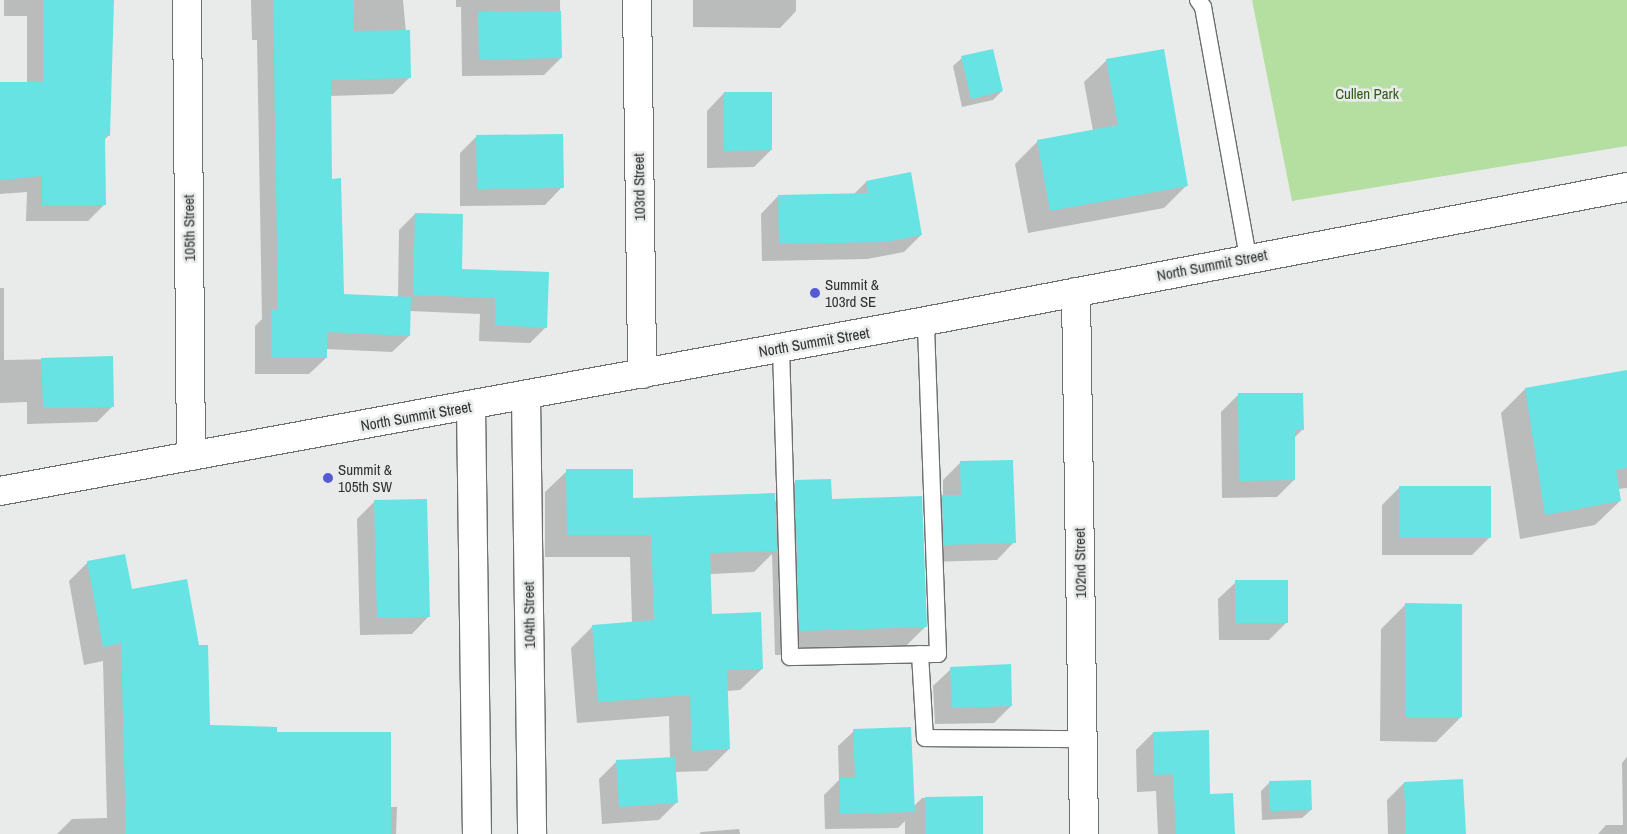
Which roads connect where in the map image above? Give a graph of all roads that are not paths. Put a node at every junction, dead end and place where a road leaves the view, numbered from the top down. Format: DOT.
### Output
graph roads {
  1 [pos="187,0"];
  2 [pos="637,0"];
  3 [pos="1198,0"];
  4 [pos="1627,187"];
  5 [pos="1248,258"];
  6 [pos="1076,292"];
  7 [pos="926,321"];
  8 [pos="781,348"];
  9 [pos="642,374"];
  10 [pos="526,396"];
  11 [pos="471,406"];
  12 [pos="191,456"];
  13 [pos="0,491"];
  14 [pos="920,654"];
  15 [pos="1082,739"];
  16 [pos="477,834"];
  17 [pos="532,834"];
  18 [pos="1084,834"];
  1 -- 12 [label="street, 105th Street"];
  2 -- 9 [label="street, 103rd Street"];
  3 -- 5 [label="lane"];
  4 -- 5 [label="street, North Summit Street"];
  5 -- 6 [label="street, North Summit Street"];
  6 -- 7 [label="street, North Summit Street"];
  6 -- 15 [label="street, 102nd Street"];
  7 -- 8 [label="street, North Summit Street"];
  7 -- 14 [label="lane"];
  8 -- 9 [label="street, North Summit Street"];
  8 -- 14 [label="lane"];
  9 -- 10 [label="street, North Summit Street"];
  10 -- 11 [label="street, North Summit Street"];
  10 -- 17 [label="street, 104th Street"];
  11 -- 12 [label="street, North Summit Street"];
  11 -- 16 [label="street"];
  12 -- 13 [label="street, North Summit Street"];
  14 -- 15 [label="lane"];
  15 -- 18 [label="street, 102nd Street"];
}
